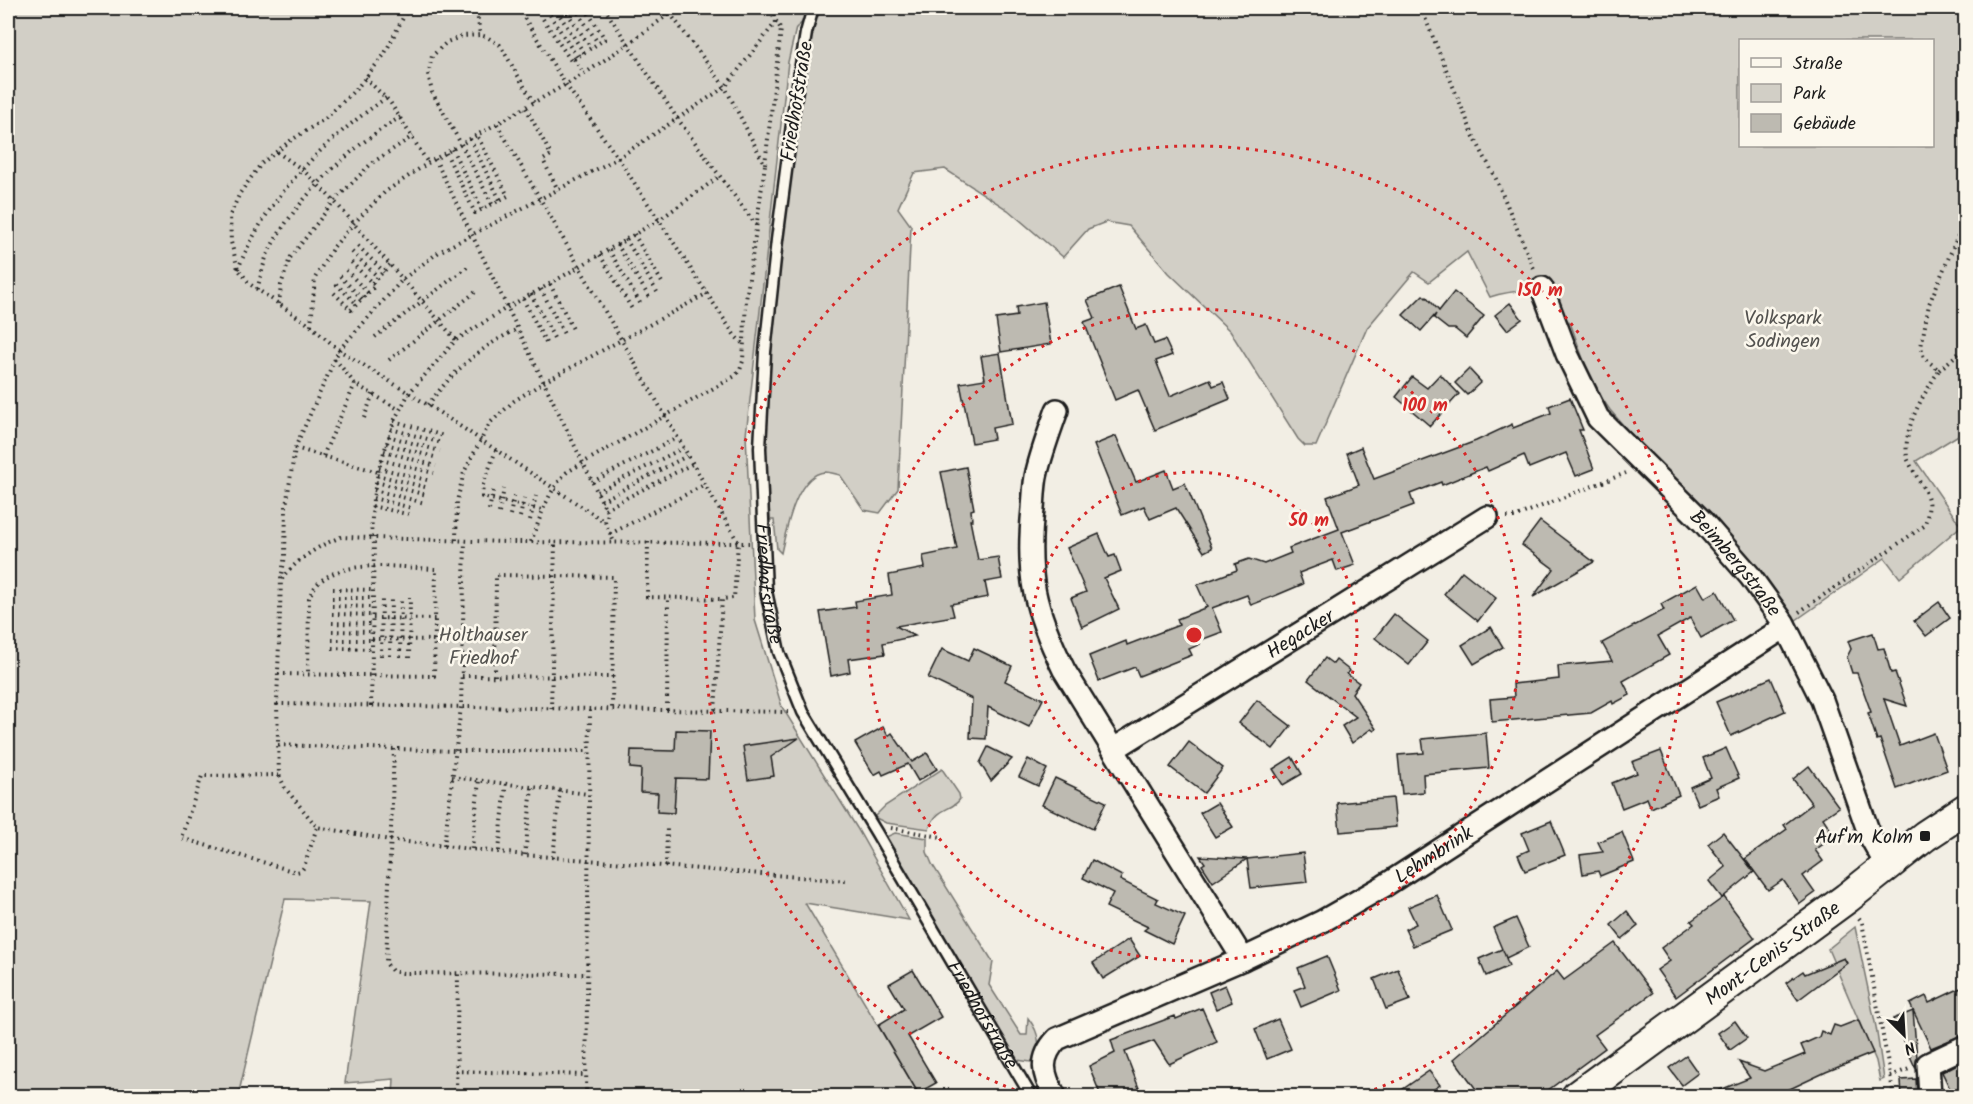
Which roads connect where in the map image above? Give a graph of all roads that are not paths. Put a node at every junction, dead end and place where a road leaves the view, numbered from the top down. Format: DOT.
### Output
graph roads {
  1 [pos="813,8"];
  2 [pos="1542,288"];
  3 [pos="1057,410"];
  4 [pos="1487,517"];
  5 [pos="1785,627"];
  6 [pos="1114,749"];
  7 [pos="1965,809"];
  8 [pos="1887,866"];
  9 [pos="1243,959"];
  10 [pos="1057,1039"];
  11 [pos="1965,1046"];
  12 [pos="1032,1096"];
  13 [pos="1055,1096"];
  14 [pos="1577,1096"];
  15 [pos="1930,1096"];
  1 -- 12 [label="lane, Friedhofstraße"];
  2 -- 5 [label="street, Beimbergstraße"];
  3 -- 6 [label="street"];
  4 -- 6 [label="street, Hegacker"];
  5 -- 8 [label="street, Beimbergstraße"];
  5 -- 9 [label="street, Lehmbrink"];
  6 -- 9 [label="street"];
  7 -- 8 [label="main road, Mont-Cenis-Straße"];
  8 -- 14 [label="main road, Mont-Cenis-Straße"];
  9 -- 10 [label="street, Lehmbrink"];
  10 -- 13 [label="street, Friedhofstraße"];
  11 -- 15 [label="street"];
}
